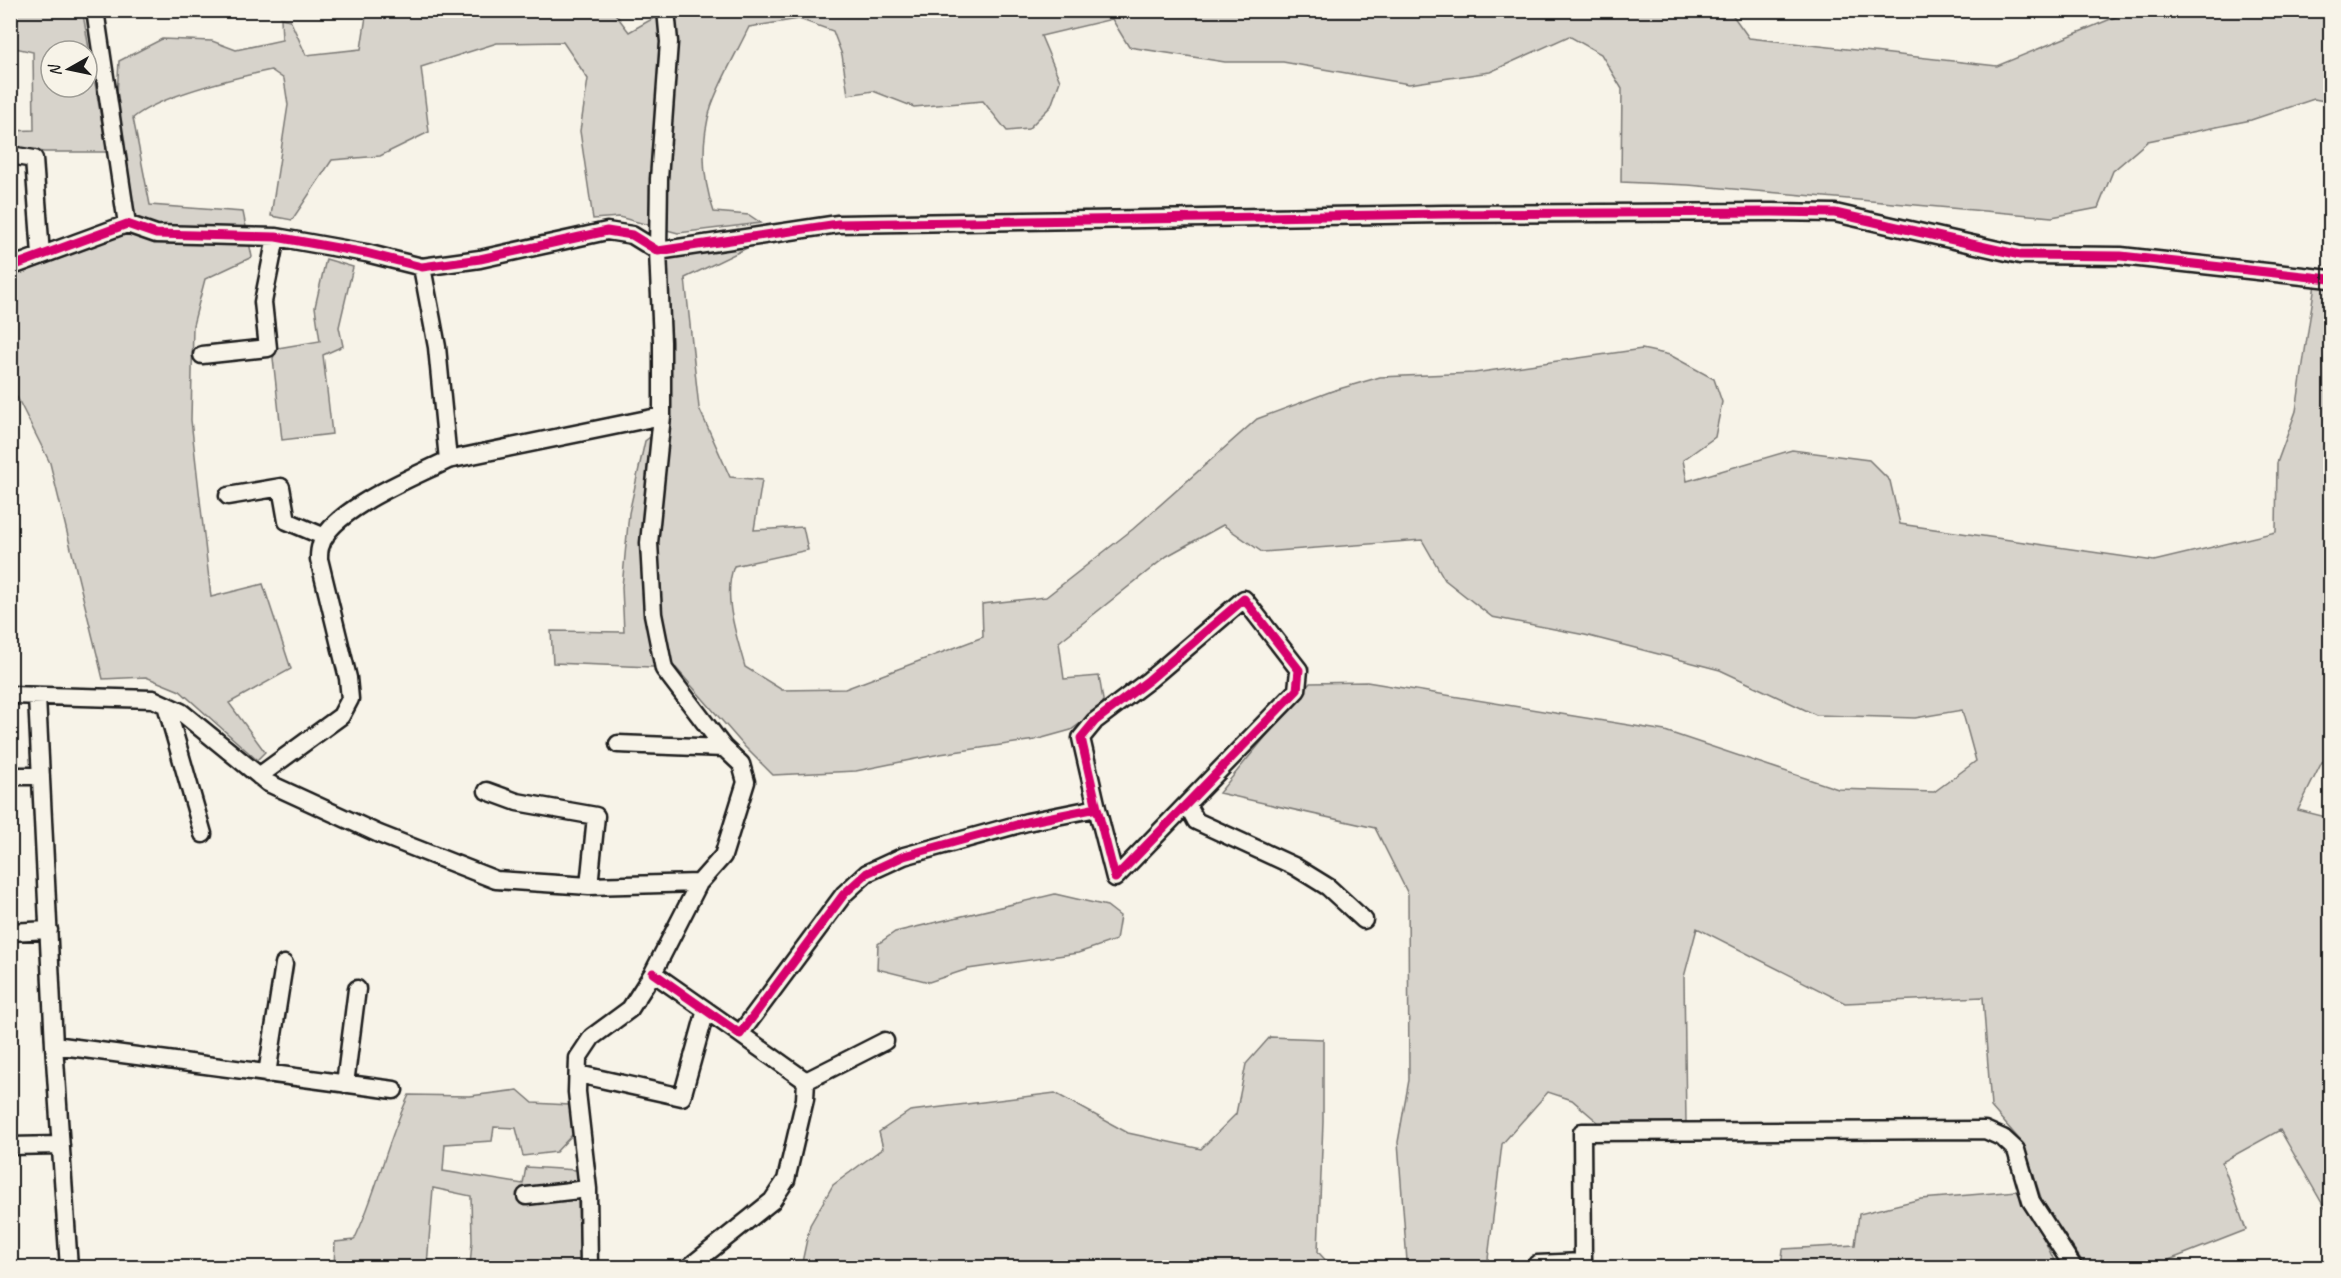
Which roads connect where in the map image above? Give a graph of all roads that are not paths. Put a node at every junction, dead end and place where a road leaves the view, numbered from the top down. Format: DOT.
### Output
graph roads {
  1 [pos="95,10"];
  2 [pos="666,10"];
  3 [pos="10,155"];
  4 [pos="127,224"];
  5 [pos="276,237"];
  6 [pos="658,251"];
  7 [pos="41,255"];
  8 [pos="10,267"];
  9 [pos="422,267"];
  10 [pos="2331,279"];
  11 [pos="202,355"];
  12 [pos="662,416"];
  13 [pos="448,460"];
  14 [pos="228,496"];
  15 [pos="325,537"];
  16 [pos="10,695"];
  17 [pos="37,697"];
  18 [pos="166,705"];
  19 [pos="618,744"];
  20 [pos="724,748"];
  21 [pos="10,776"];
  22 [pos="41,776"];
  23 [pos="260,776"];
  24 [pos="487,791"];
  25 [pos="1187,804"];
  26 [pos="1097,808"];
  27 [pos="203,834"];
  28 [pos="699,883"];
  29 [pos="590,886"];
  30 [pos="1364,920"];
  31 [pos="49,930"];
  32 [pos="10,933"];
  33 [pos="284,964"];
  34 [pos="653,973"];
  35 [pos="357,989"];
  36 [pos="706,1010"];
  37 [pos="740,1034"];
  38 [pos="885,1041"];
  39 [pos="54,1046"];
  40 [pos="267,1074"];
  41 [pos="578,1074"];
  42 [pos="806,1082"];
  43 [pos="345,1084"];
  44 [pos="394,1090"];
  45 [pos="61,1145"];
  46 [pos="10,1146"];
  47 [pos="588,1189"];
  48 [pos="526,1196"];
  49 [pos="1537,1264"];
  50 [pos="69,1268"];
  51 [pos="589,1268"];
  52 [pos="688,1268"];
  53 [pos="2074,1268"];
  1 -- 4 [label="street"];
  2 -- 6 [label="street"];
  3 -- 7 [label="street"];
  4 -- 5 [label="street"];
  4 -- 7 [label="street"];
  5 -- 9 [label="street"];
  5 -- 11 [label="street"];
  6 -- 9 [label="street"];
  6 -- 10 [label="street"];
  6 -- 12 [label="street"];
  7 -- 8 [label="street"];
  9 -- 13 [label="street"];
  12 -- 13 [label="street"];
  12 -- 20 [label="street"];
  13 -- 15 [label="street"];
  14 -- 15 [label="street"];
  15 -- 23 [label="street"];
  16 -- 17 [label="street"];
  17 -- 18 [label="street"];
  17 -- 22 [label="street"];
  18 -- 23 [label="street"];
  18 -- 27 [label="street"];
  19 -- 20 [label="street"];
  20 -- 28 [label="street"];
  21 -- 22 [label="street"];
  22 -- 31 [label="street"];
  23 -- 29 [label="street"];
  24 -- 29 [label="street"];
  25 -- 26 [label="street"];
  25 -- 26 [label="street"];
  25 -- 30 [label="street"];
  26 -- 37 [label="street"];
  28 -- 29 [label="street"];
  28 -- 34 [label="street"];
  31 -- 32 [label="street"];
  31 -- 39 [label="street"];
  33 -- 40 [label="street"];
  34 -- 36 [label="street"];
  34 -- 41 [label="street"];
  35 -- 43 [label="street"];
  36 -- 37 [label="street"];
  36 -- 41 [label="street"];
  37 -- 42 [label="street"];
  38 -- 42 [label="street"];
  39 -- 40 [label="street"];
  39 -- 45 [label="street"];
  40 -- 43 [label="street"];
  41 -- 47 [label="street"];
  42 -- 52 [label="street"];
  43 -- 44 [label="street"];
  45 -- 46 [label="street"];
  45 -- 50 [label="street"];
  47 -- 48 [label="street"];
  47 -- 51 [label="street"];
  49 -- 53 [label="street"];
}
